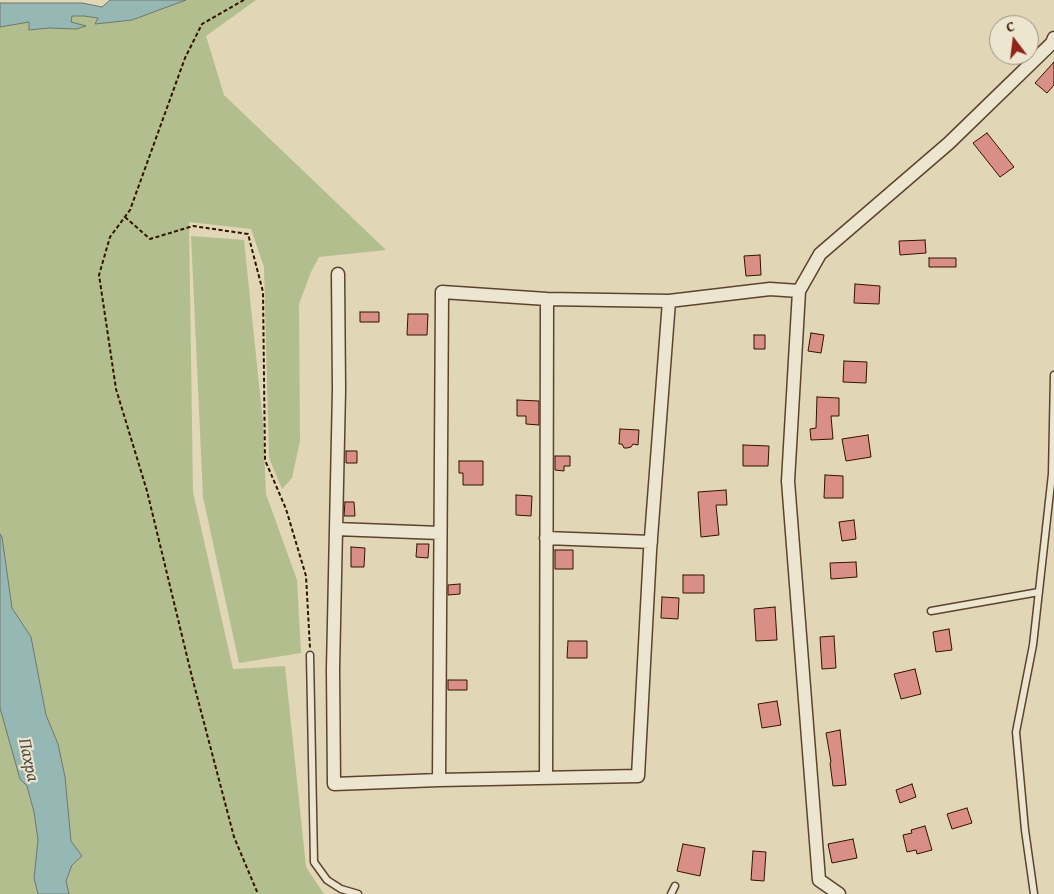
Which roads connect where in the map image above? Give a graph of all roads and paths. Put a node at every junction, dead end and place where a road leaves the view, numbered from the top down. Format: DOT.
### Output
graph roads {
  1 [pos="244,0"];
  2 [pos="1054,38"];
  3 [pos="125,217"];
  4 [pos="338,274"];
  5 [pos="799,291"];
  6 [pos="547,299"];
  7 [pos="669,301"];
  8 [pos="1054,375"];
  9 [pos="336,529"];
  10 [pos="440,533"];
  11 [pos="546,538"];
  12 [pos="651,542"];
  13 [pos="1039,592"];
  14 [pos="931,611"];
  15 [pos="310,655"];
  16 [pos="546,778"];
  17 [pos="439,780"];
  18 [pos="675,886"];
  19 [pos="258,894"];
  20 [pos="358,894"];
  21 [pos="671,894"];
  22 [pos="839,894"];
  23 [pos="1034,894"];
  1 -- 3 [label="path"];
  2 -- 5 [label="street"];
  3 -- 15 [label="path"];
  3 -- 19 [label="path"];
  4 -- 9 [label="street"];
  5 -- 7 [label="street"];
  5 -- 22 [label="street"];
  6 -- 7 [label="street"];
  6 -- 10 [label="street"];
  6 -- 11 [label="street"];
  7 -- 12 [label="street"];
  8 -- 13 [label="lane"];
  9 -- 10 [label="street"];
  9 -- 17 [label="street"];
  10 -- 17 [label="street"];
  11 -- 12 [label="street"];
  11 -- 16 [label="street"];
  12 -- 16 [label="street"];
  13 -- 14 [label="lane"];
  13 -- 23 [label="lane"];
  15 -- 20 [label="lane"];
  16 -- 17 [label="street"];
  18 -- 21 [label="lane"];
}
